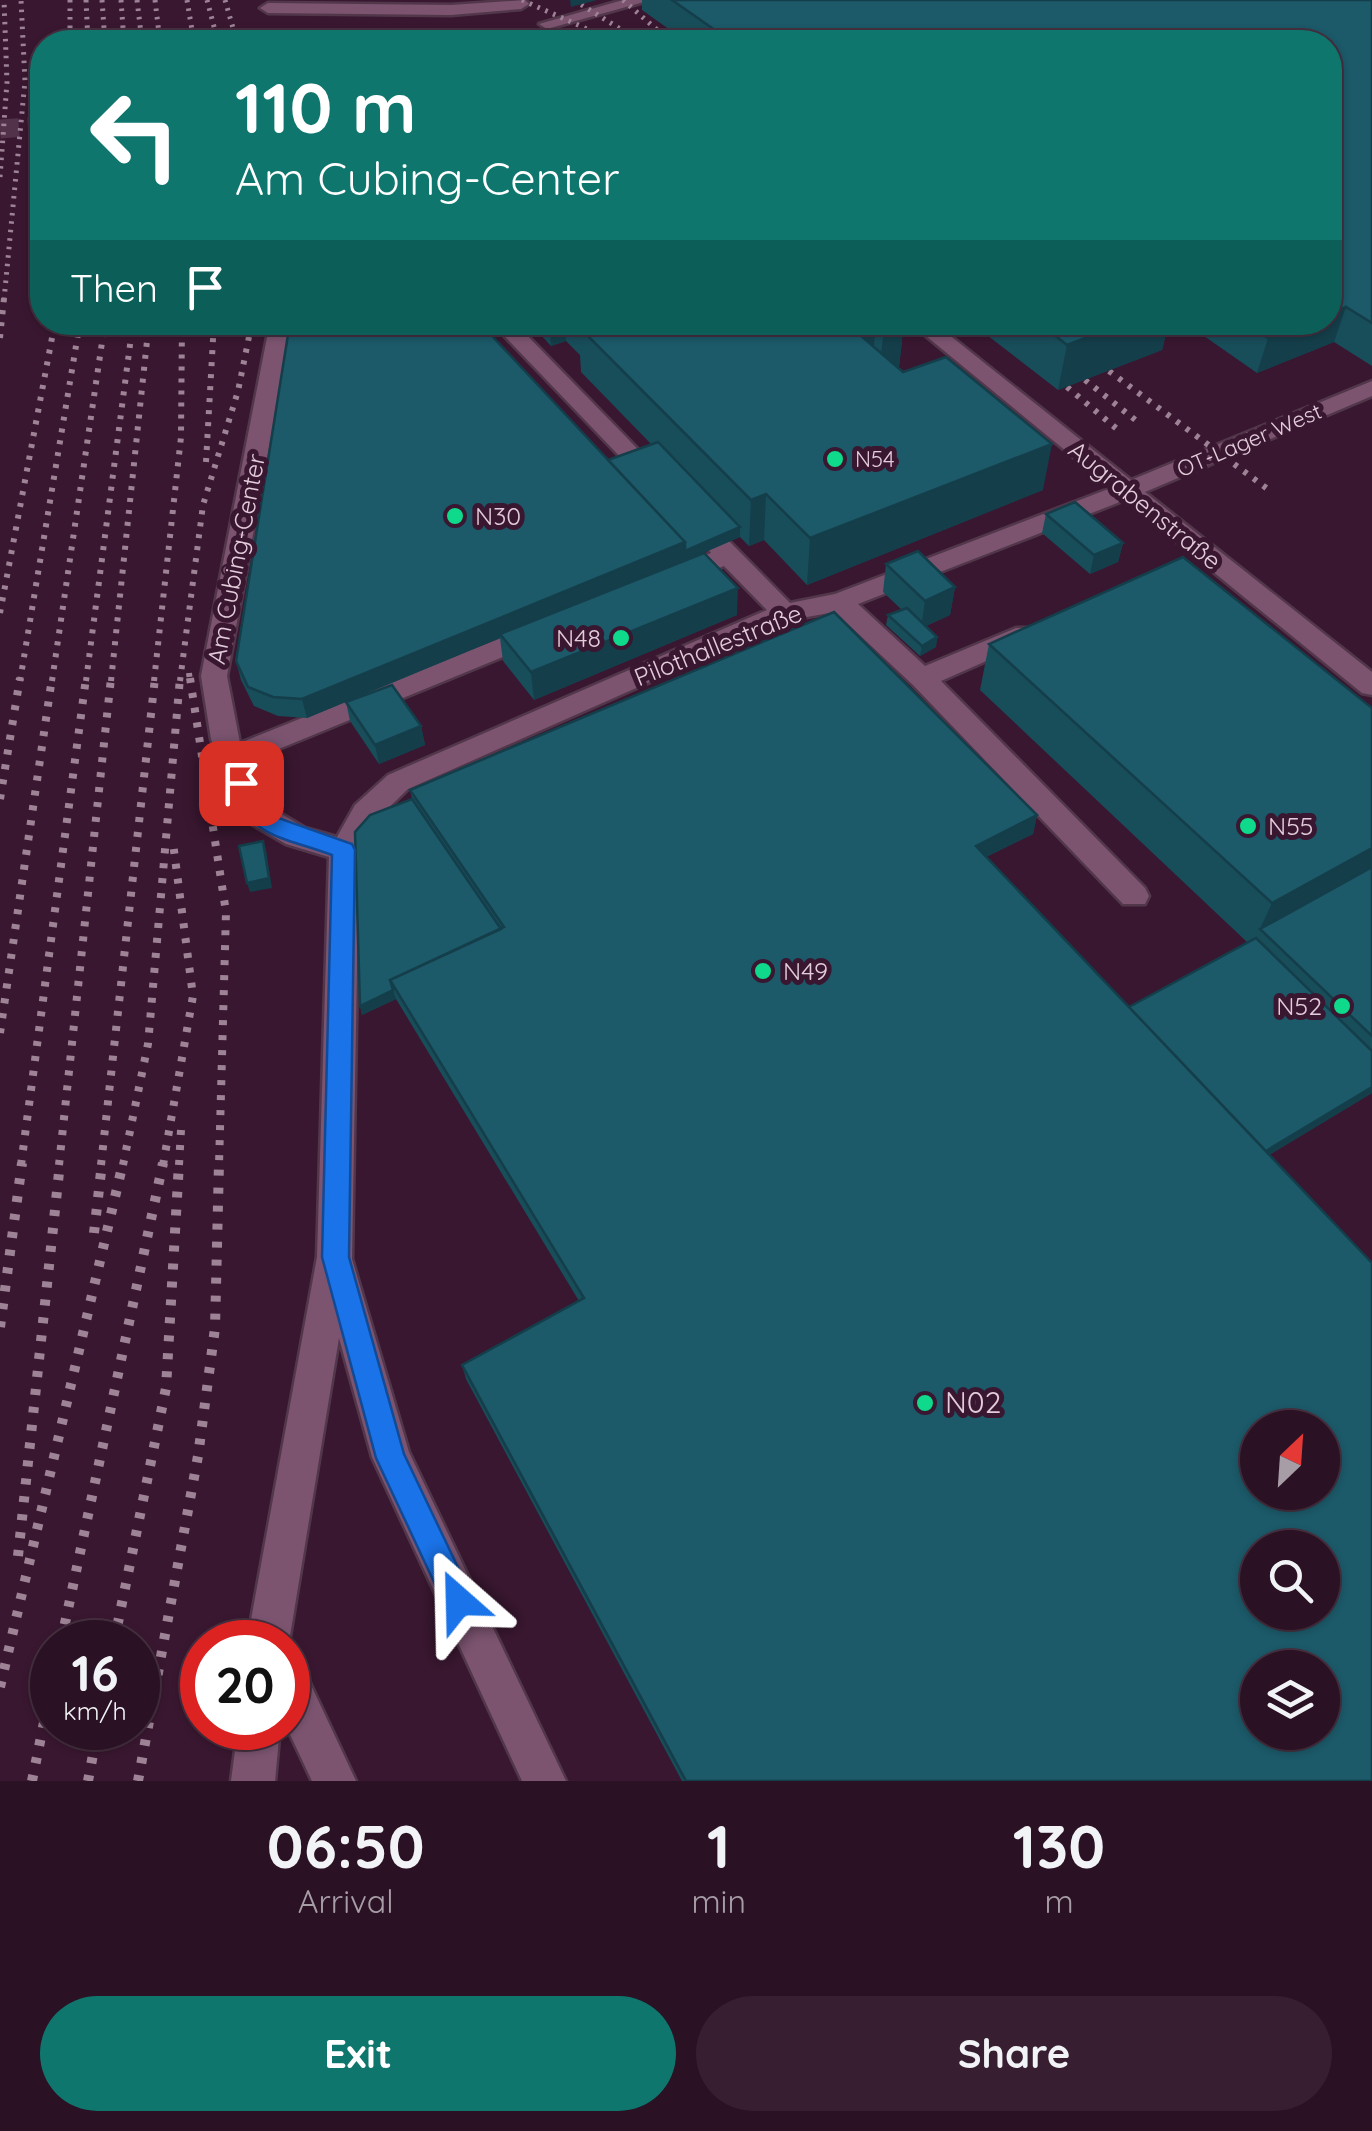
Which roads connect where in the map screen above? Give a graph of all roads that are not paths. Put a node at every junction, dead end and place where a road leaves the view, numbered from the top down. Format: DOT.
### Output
graph roads {
  1 [pos="643,0"];
  2 [pos="518,2"];
  3 [pos="336,6"];
  4 [pos="268,8"];
  5 [pos="546,24"];
  6 [pos="554,30"];
  7 [pos="279,335"];
  8 [pos="514,335"];
  9 [pos="935,335"];
  10 [pos="1372,388"];
  11 [pos="1126,491"];
  12 [pos="674,500"];
  13 [pos="701,528"];
  14 [pos="728,555"];
  15 [pos="654,585"];
  16 [pos="840,602"];
  17 [pos="784,613"];
  18 [pos="562,622"];
  19 [pos="1045,625"];
  20 [pos="922,678"];
  21 [pos="1372,686"];
  22 [pos="232,757"];
  23 [pos="344,850"];
  24 [pos="1134,896"];
  25 [pos="335,1257"];
  26 [pos="272,1620"];
  27 [pos="310,1730"];
  28 [pos="256,1750"];
  29 [pos="252,1781"];
  30 [pos="334,1781"];
  31 [pos="544,1781"];
  1 -- 5 [label="lane"];
  2 -- 3 [label="lane"];
  2 -- 5 [label="lane"];
  3 -- 4 [label="lane"];
  5 -- 6 [label="lane"];
  7 -- 22 [label="lane, Am Cubing-Center"];
  8 -- 12 [label="lane"];
  9 -- 11 [label="lane, Augrabenstraße"];
  10 -- 11 [label="lane, OT-Lager West"];
  11 -- 16 [label="lane, Pilothallestraße"];
  11 -- 21 [label="lane, Augrabenstraße"];
  13 -- 14 [label="lane"];
  14 -- 15 [label="lane"];
  14 -- 17 [label="lane"];
  16 -- 17 [label="lane, Pilothallestraße"];
  16 -- 20 [label="lane"];
  17 -- 23 [label="lane, Pilothallestraße"];
  18 -- 22 [label="lane"];
  19 -- 20 [label="lane"];
  20 -- 24 [label="lane"];
  22 -- 23 [label="lane, Am Cubing-Center"];
  23 -- 25 [label="lane"];
  25 -- 26 [label="lane"];
  25 -- 31 [label="lane"];
  27 -- 30 [label="lane"];
  28 -- 29 [label="lane"];
}
